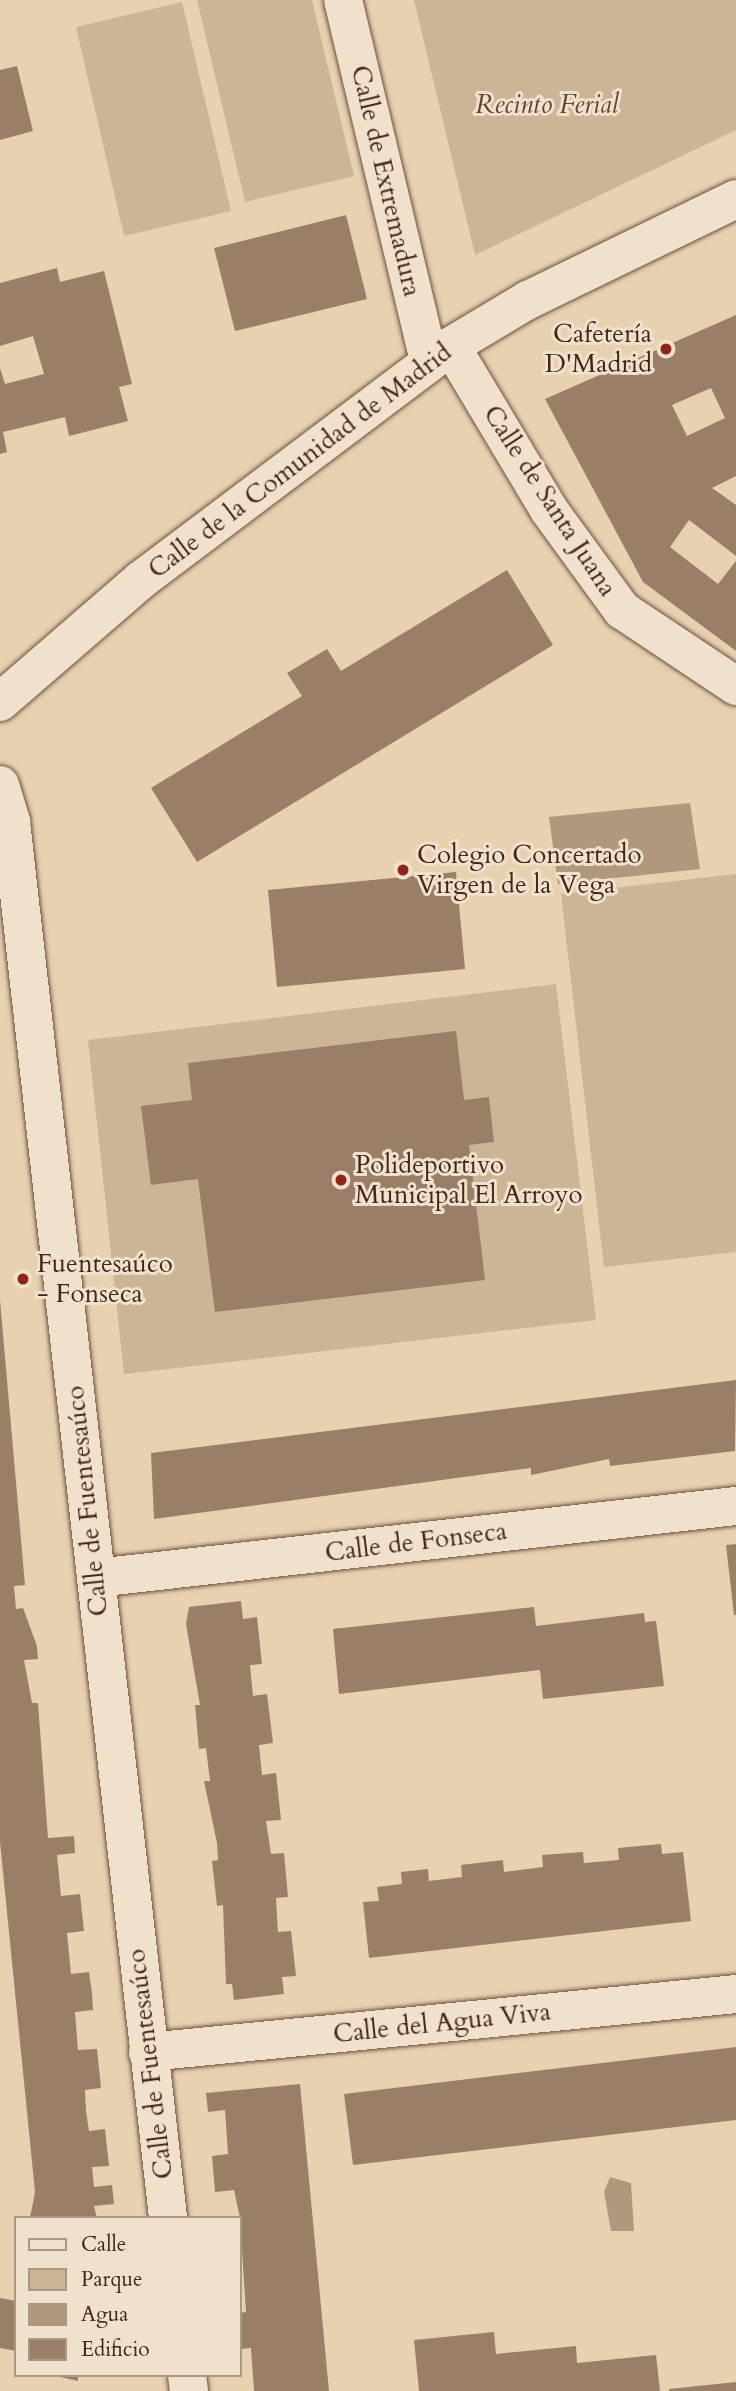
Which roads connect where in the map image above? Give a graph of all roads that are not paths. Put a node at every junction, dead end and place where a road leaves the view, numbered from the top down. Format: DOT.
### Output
graph roads {
  1 [pos="343,0"];
  2 [pos="736,199"];
  3 [pos="440,354"];
  4 [pos="736,686"];
  5 [pos="0,702"];
  6 [pos="0,785"];
  7 [pos="736,1506"];
  8 [pos="96,1578"];
  9 [pos="736,1994"];
  10 [pos="148,2052"];
  11 [pos="168,2216"];
  1 -- 3 [label="street, Calle de Extremadura"];
  2 -- 3 [label="street, Calle de la Comunidad de Madrid"];
  3 -- 4 [label="street, Calle de Santa Juana"];
  3 -- 5 [label="street, Calle de la Comunidad de Madrid"];
  6 -- 8 [label="street, Calle de Fuentesaúco"];
  7 -- 8 [label="street, Calle de Fonseca"];
  8 -- 10 [label="street, Calle de Fuentesaúco"];
  9 -- 10 [label="street, Calle del Agua Viva"];
  10 -- 11 [label="street, Calle de Fuentesaúco"];
}
